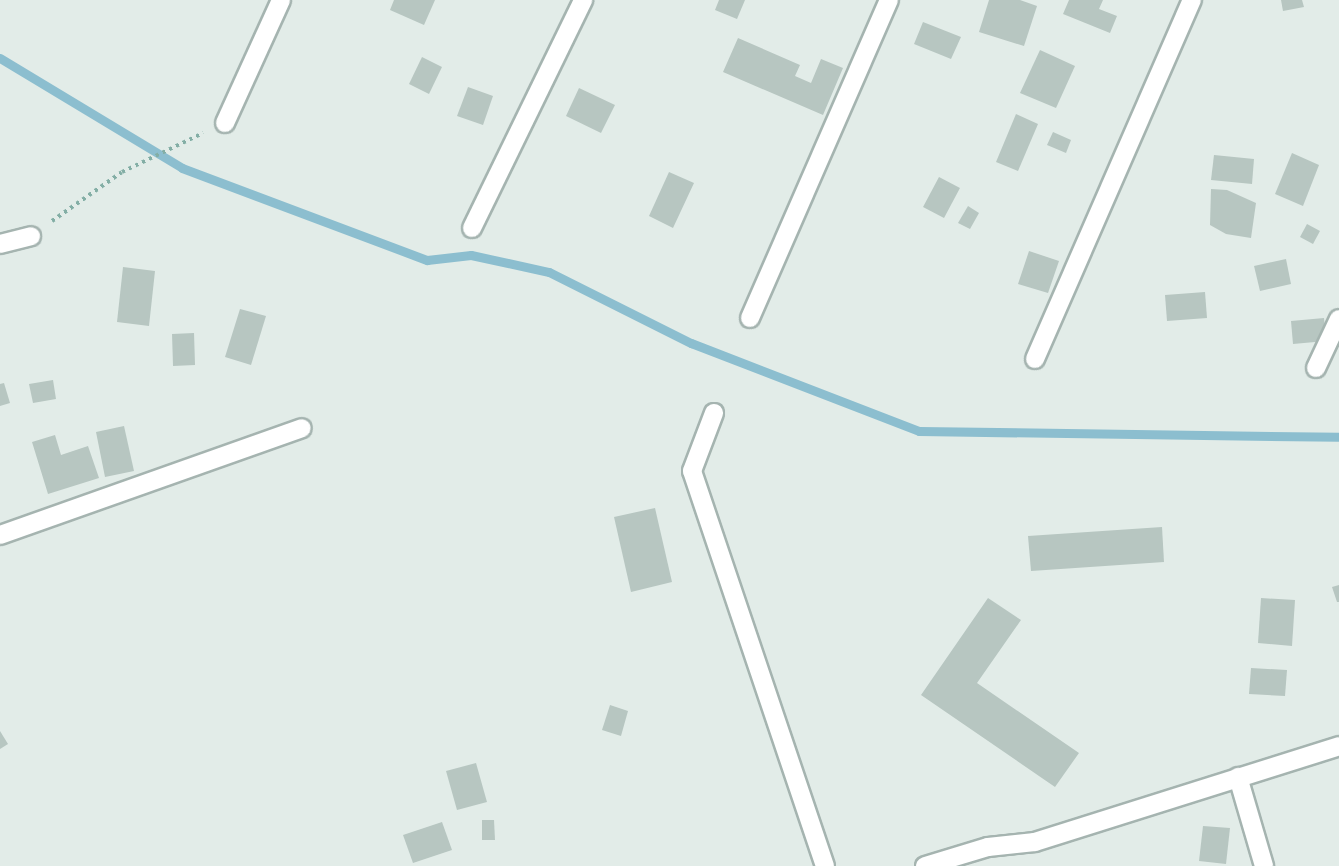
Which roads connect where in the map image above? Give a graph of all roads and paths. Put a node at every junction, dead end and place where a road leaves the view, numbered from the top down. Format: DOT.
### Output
graph roads {
  1 [pos="281,0"];
  2 [pos="583,0"];
  3 [pos="889,0"];
  4 [pos="1192,0"];
  5 [pos="225,123"];
  6 [pos="472,228"];
  7 [pos="31,236"];
  8 [pos="0,244"];
  9 [pos="750,318"];
  10 [pos="1339,319"];
  11 [pos="1035,359"];
  12 [pos="1316,368"];
  13 [pos="714,412"];
  14 [pos="303,428"];
  15 [pos="0,535"];
  16 [pos="1339,746"];
  17 [pos="1238,777"];
  18 [pos="825,866"];
  19 [pos="925,866"];
  20 [pos="1264,866"];
  1 -- 5 [label="street"];
  2 -- 6 [label="street"];
  3 -- 9 [label="street"];
  4 -- 11 [label="street"];
  5 -- 7 [label="path"];
  7 -- 8 [label="street"];
  10 -- 12 [label="street"];
  13 -- 18 [label="street"];
  14 -- 15 [label="street"];
  16 -- 17 [label="street"];
  17 -- 19 [label="street"];
  17 -- 20 [label="street"];
}
